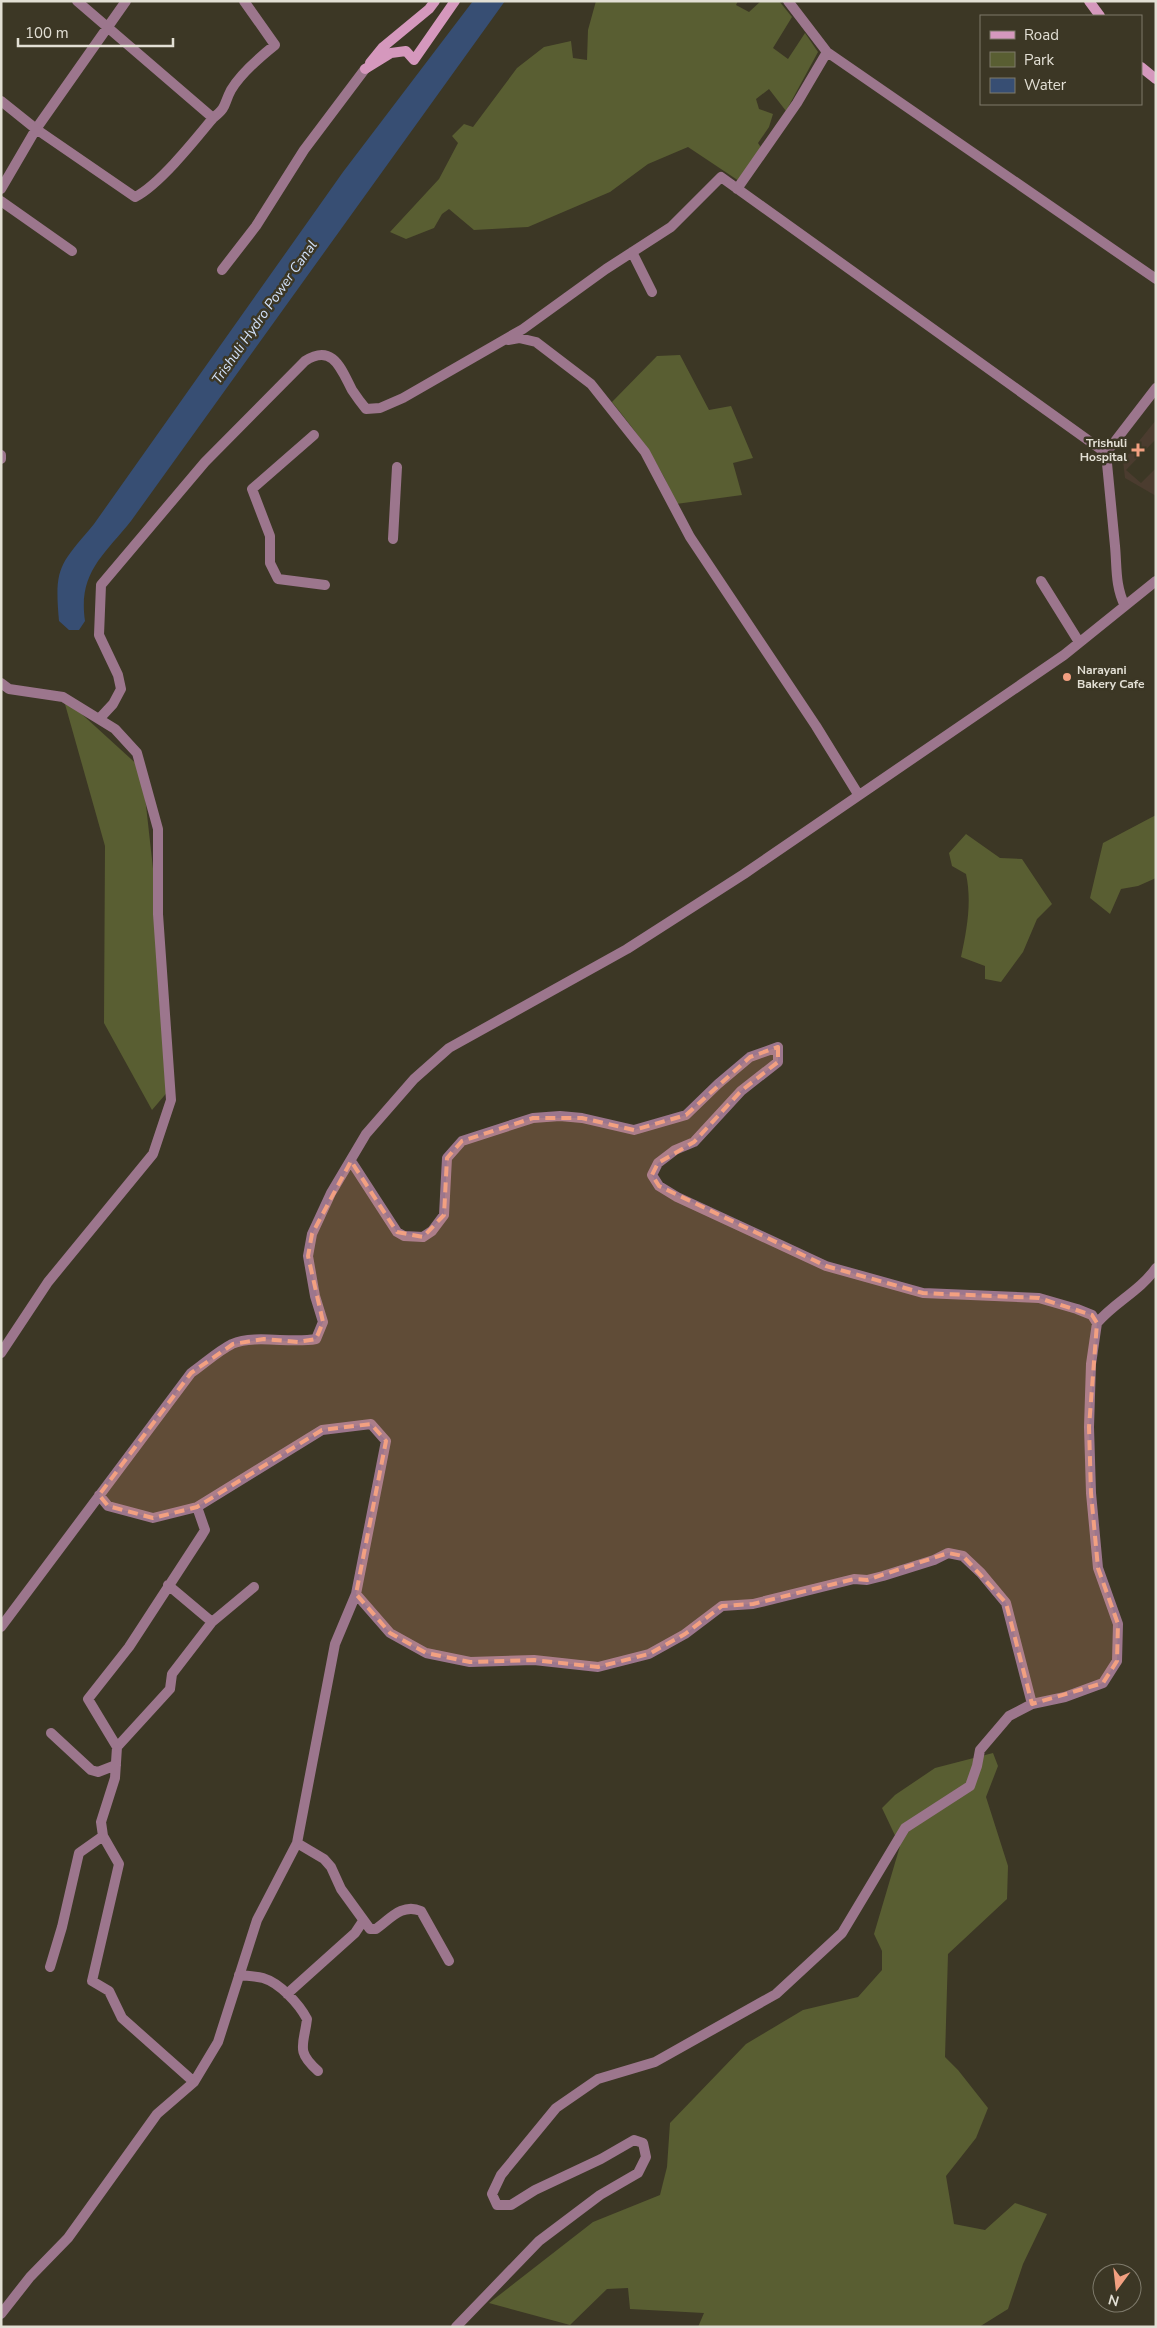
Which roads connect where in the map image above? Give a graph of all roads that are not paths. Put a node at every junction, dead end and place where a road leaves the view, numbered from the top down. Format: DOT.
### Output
graph roads {
  1 [pos="77,1"];
  2 [pos="126,1"];
  3 [pos="244,1"];
  4 [pos="435,1"];
  5 [pos="455,1"];
  6 [pos="788,1"];
  7 [pos="1089,1"];
  8 [pos="1099,15"];
  9 [pos="108,26"];
  10 [pos="827,52"];
  11 [pos="1142,68"];
  12 [pos="365,69"];
  13 [pos="1156,79"];
  14 [pos="1,101"];
  15 [pos="213,118"];
  16 [pos="36,129"];
  17 [pos="1,189"];
  18 [pos="737,189"];
  19 [pos="1,201"];
  20 [pos="72,251"];
  21 [pos="632,252"];
  22 [pos="222,270"];
  23 [pos="1156,279"];
  24 [pos="652,292"];
  25 [pos="502,340"];
  26 [pos="1156,388"];
  27 [pos="314,435"];
  28 [pos="1106,453"];
  29 [pos="1,455"];
  30 [pos="1,459"];
  31 [pos="397,467"];
  32 [pos="393,539"];
  33 [pos="1041,580"];
  34 [pos="1156,581"];
  35 [pos="325,585"];
  36 [pos="1125,606"];
  37 [pos="1079,642"];
  38 [pos="1,683"];
  39 [pos="100,718"];
  40 [pos="858,794"];
  41 [pos="351,1161"];
  42 [pos="1156,1268"];
  43 [pos="1097,1324"];
  44 [pos="1,1353"];
  45 [pos="99,1495"];
  46 [pos="197,1507"];
  47 [pos="168,1585"];
  48 [pos="254,1588"];
  49 [pos="356,1594"];
  50 [pos="212,1622"];
  51 [pos="1,1627"];
  52 [pos="1032,1704"];
  53 [pos="51,1733"];
  54 [pos="117,1747"];
  55 [pos="116,1765"];
  56 [pos="103,1836"];
  57 [pos="297,1843"];
  58 [pos="363,1922"];
  59 [pos="449,1961"];
  60 [pos="50,1966"];
  61 [pos="239,1975"];
  62 [pos="287,1994"];
  63 [pos="318,2071"];
  64 [pos="194,2082"];
  65 [pos="1,2314"];
  66 [pos="456,2327"];
  1 -- 9 [label="street"];
  2 -- 9 [label="street"];
  3 -- 15 [label="street"];
  4 -- 12 [label="street"];
  5 -- 12 [label="street"];
  6 -- 10 [label="street"];
  7 -- 8 [label="street"];
  9 -- 15 [label="street"];
  9 -- 16 [label="street"];
  10 -- 18 [label="street"];
  10 -- 23 [label="street"];
  11 -- 13 [label="street"];
  12 -- 22 [label="street"];
  14 -- 16 [label="street"];
  15 -- 16 [label="street"];
  16 -- 17 [label="street"];
  18 -- 21 [label="street"];
  18 -- 28 [label="street"];
  19 -- 20 [label="street"];
  21 -- 24 [label="street"];
  21 -- 25 [label="street"];
  25 -- 39 [label="street"];
  25 -- 40 [label="street"];
  26 -- 28 [label="street"];
  27 -- 35 [label="street"];
  28 -- 36 [label="street"];
  29 -- 30 [label="street"];
  31 -- 32 [label="street"];
  33 -- 37 [label="street"];
  34 -- 36 [label="street"];
  36 -- 37 [label="street"];
  37 -- 40 [label="street"];
  38 -- 39 [label="street"];
  39 -- 44 [label="street"];
  40 -- 41 [label="street"];
  41 -- 43 [label="street"];
  41 -- 45 [label="street"];
  42 -- 43 [label="street"];
  43 -- 52 [label="street"];
  45 -- 46 [label="street"];
  45 -- 51 [label="street"];
  46 -- 47 [label="street"];
  46 -- 49 [label="street"];
  47 -- 50 [label="street"];
  47 -- 54 [label="street"];
  48 -- 50 [label="street"];
  49 -- 52 [label="street"];
  49 -- 57 [label="street"];
  50 -- 54 [label="street"];
  52 -- 66 [label="street"];
  53 -- 55 [label="street"];
  54 -- 55 [label="street"];
  55 -- 56 [label="street"];
  56 -- 60 [label="street"];
  56 -- 64 [label="street"];
  57 -- 58 [label="street"];
  57 -- 61 [label="street"];
  58 -- 59 [label="street"];
  58 -- 62 [label="street"];
  61 -- 62 [label="street"];
  61 -- 64 [label="street"];
  62 -- 63 [label="street"];
  64 -- 65 [label="street"];
}
